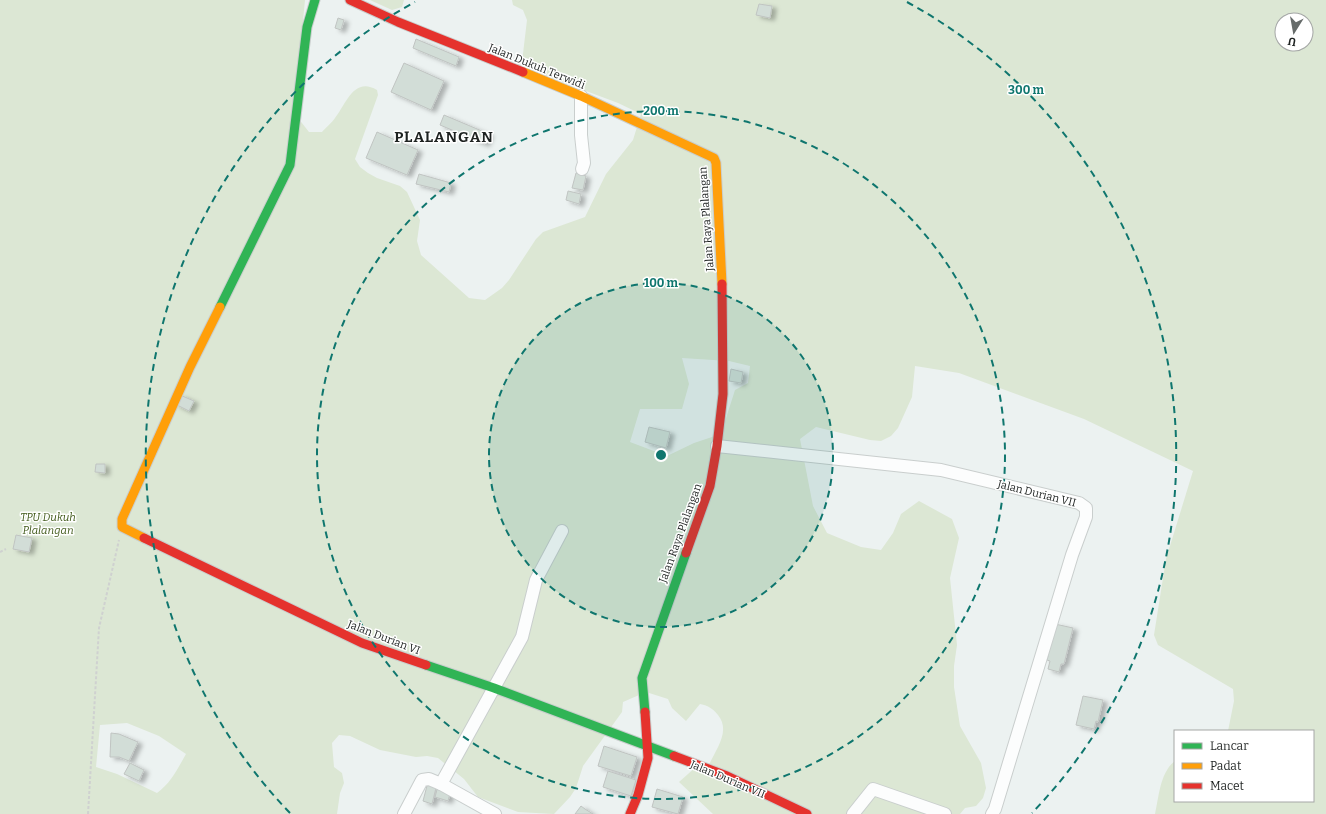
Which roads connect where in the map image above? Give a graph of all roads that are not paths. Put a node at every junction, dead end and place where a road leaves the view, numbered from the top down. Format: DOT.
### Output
graph roads {
  1 [pos="315,0"];
  2 [pos="350,0"];
  3 [pos="581,96"];
  4 [pos="714,158"];
  5 [pos="582,169"];
  6 [pos="717,446"];
  7 [pos="562,531"];
  8 [pos="494,688"];
  9 [pos="647,746"];
  10 [pos="441,784"];
  11 [pos="404,814"];
  12 [pos="495,814"];
  13 [pos="630,814"];
  14 [pos="807,814"];
  15 [pos="853,814"];
  16 [pos="945,814"];
  17 [pos="992,814"];
  1 -- 8 [label="street, Jalan Durian VI"];
  2 -- 3 [label="street, Jalan Dukuh Terwidi"];
  3 -- 4 [label="street, Jalan Dukuh Terwidi"];
  3 -- 5 [label="street"];
  4 -- 6 [label="street, Jalan Raya Plalangan"];
  6 -- 9 [label="street, Jalan Raya Plalangan"];
  6 -- 17 [label="street, Jalan Durian VII"];
  7 -- 8 [label="street"];
  8 -- 9 [label="street, Jalan Durian VI"];
  8 -- 10 [label="street"];
  9 -- 13 [label="street, Jalan Raya Plalangan"];
  9 -- 14 [label="street, Jalan Durian VII"];
  10 -- 11 [label="street"];
  10 -- 12 [label="street"];
  15 -- 16 [label="street"];
}
